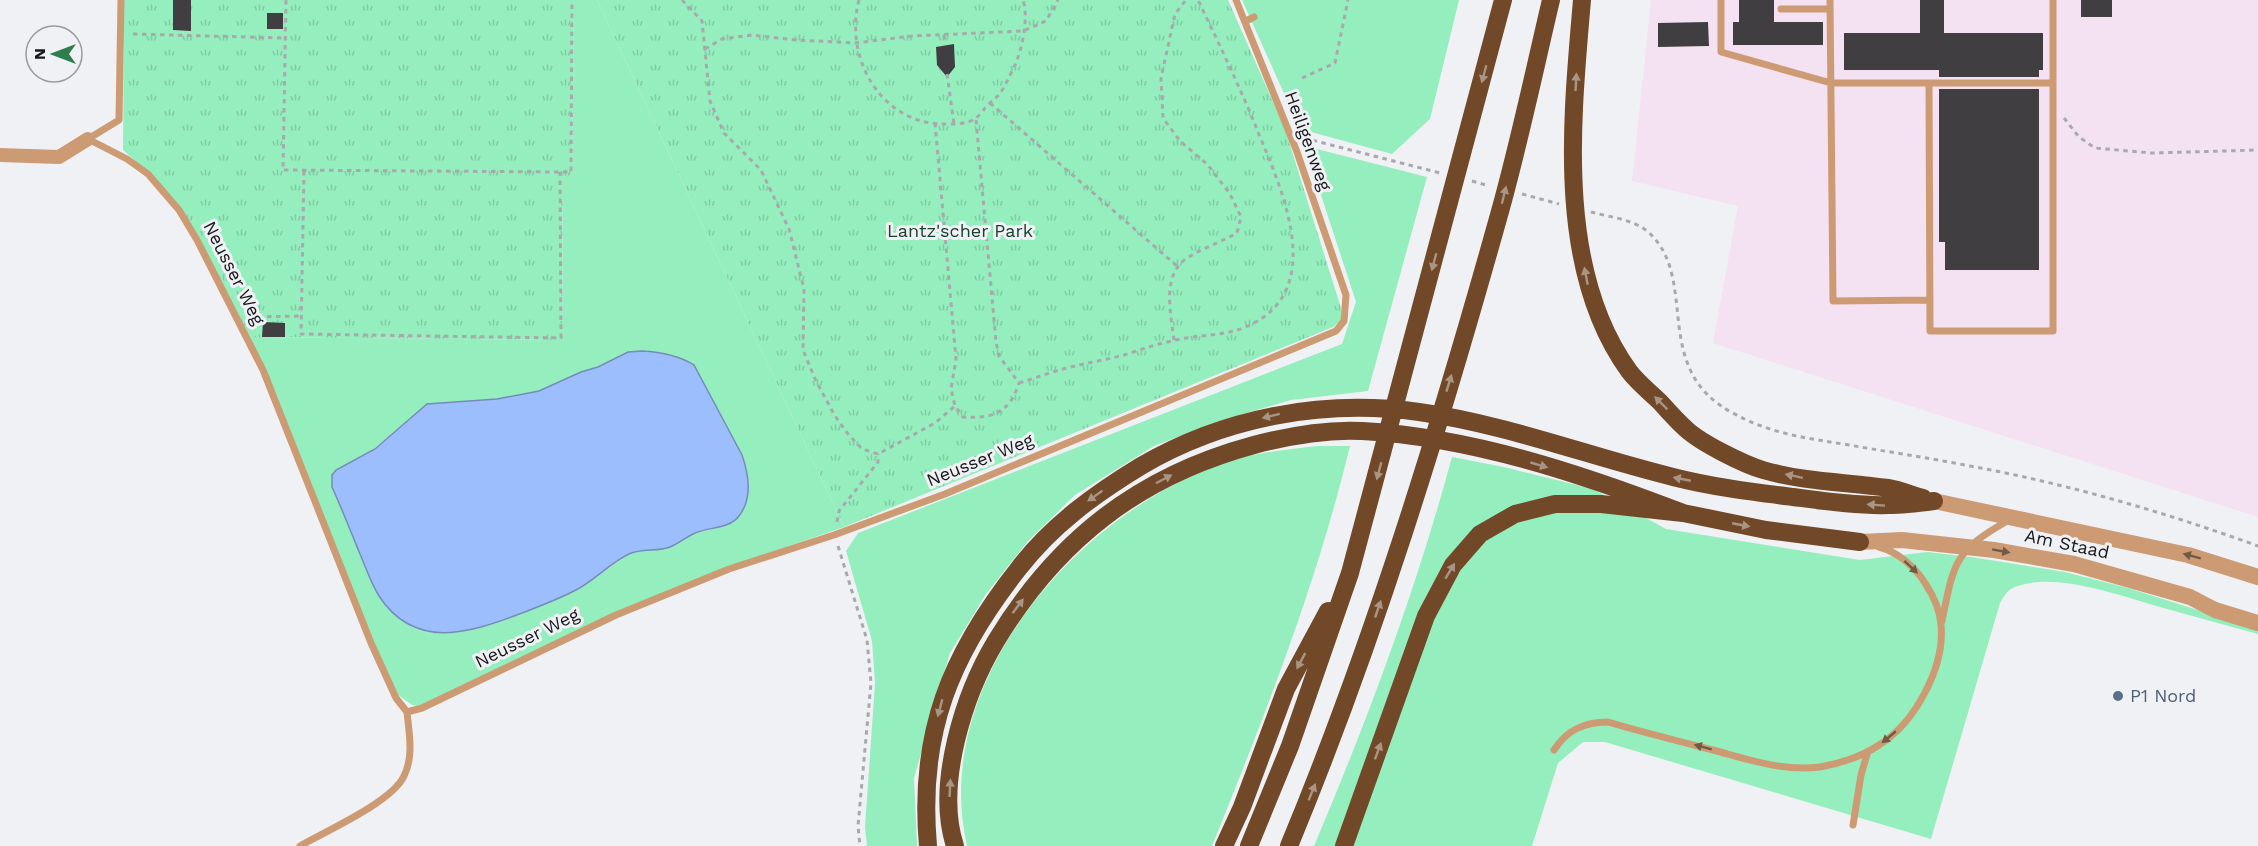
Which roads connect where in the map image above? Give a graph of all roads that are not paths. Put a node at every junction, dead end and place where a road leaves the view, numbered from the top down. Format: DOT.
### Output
graph roads {
  1 [pos="121,0"];
  2 [pos="1236,0"];
  3 [pos="1503,0"];
  4 [pos="1551,0"];
  5 [pos="1582,0"];
  6 [pos="1721,0"];
  7 [pos="1830,0"];
  8 [pos="2053,0"];
  9 [pos="1781,9"];
  10 [pos="1830,9"];
  11 [pos="1254,17"];
  12 [pos="1246,21"];
  13 [pos="1831,83"];
  14 [pos="1929,83"];
  15 [pos="2053,83"];
  16 [pos="88,139"];
  17 [pos="0,155"];
  18 [pos="1346,295"];
  19 [pos="1930,300"];
  20 [pos="1934,501"];
  21 [pos="1683,513"];
  22 [pos="2014,517"];
  23 [pos="1860,542"];
  24 [pos="1969,547"];
  25 [pos="1350,573"];
  26 [pos="2258,577"];
  27 [pos="2258,623"];
  28 [pos="1941,625"];
  29 [pos="407,712"];
  30 [pos="1554,750"];
  31 [pos="1868,751"];
  32 [pos="1853,825"];
  33 [pos="300,846"];
  34 [pos="928,846"];
  35 [pos="955,846"];
  36 [pos="1224,846"];
  37 [pos="1248,846"];
  38 [pos="1289,846"];
  39 [pos="1344,846"];
  1 -- 16 [label="lane"];
  2 -- 12 [label="lane, Heiligenweg"];
  3 -- 25 [label="highway, one-way"];
  38 -- 4 [label="highway, one-way"];
  20 -- 5 [label="highway, one-way"];
  6 -- 13 [label="lane"];
  7 -- 10 [label="lane"];
  8 -- 15 [label="lane"];
  9 -- 10 [label="lane"];
  10 -- 13 [label="lane"];
  11 -- 12 [label="lane"];
  12 -- 18 [label="lane, Heiligenweg"];
  13 -- 14 [label="lane"];
  13 -- 19 [label="lane"];
  14 -- 15 [label="lane"];
  14 -- 19 [label="lane"];
  15 -- 19 [label="lane"];
  16 -- 17 [label="street"];
  16 -- 29 [label="lane, Neusser Weg"];
  18 -- 29 [label="lane, Neusser Weg"];
  20 -- 22 [label="street, Am Staad"];
  20 -- 34 [label="highway, one-way"];
  21 -- 23 [label="highway, one-way"];
  35 -- 21 [label="highway, one-way"];
  39 -- 21 [label="highway, one-way"];
  22 -- 24 [label="lane"];
  26 -- 22 [label="street, Am Staad, one-way"];
  23 -- 24 [label="street, Am Staad"];
  23 -- 28 [label="lane, one-way"];
  24 -- 27 [label="street, Am Staad, one-way"];
  24 -- 28 [label="lane"];
  25 -- 36 [label="highway, one-way"];
  25 -- 37 [label="highway"];
  28 -- 31 [label="lane, one-way"];
  29 -- 33 [label="lane"];
  31 -- 30 [label="lane, one-way"];
  31 -- 32 [label="lane"];
}
